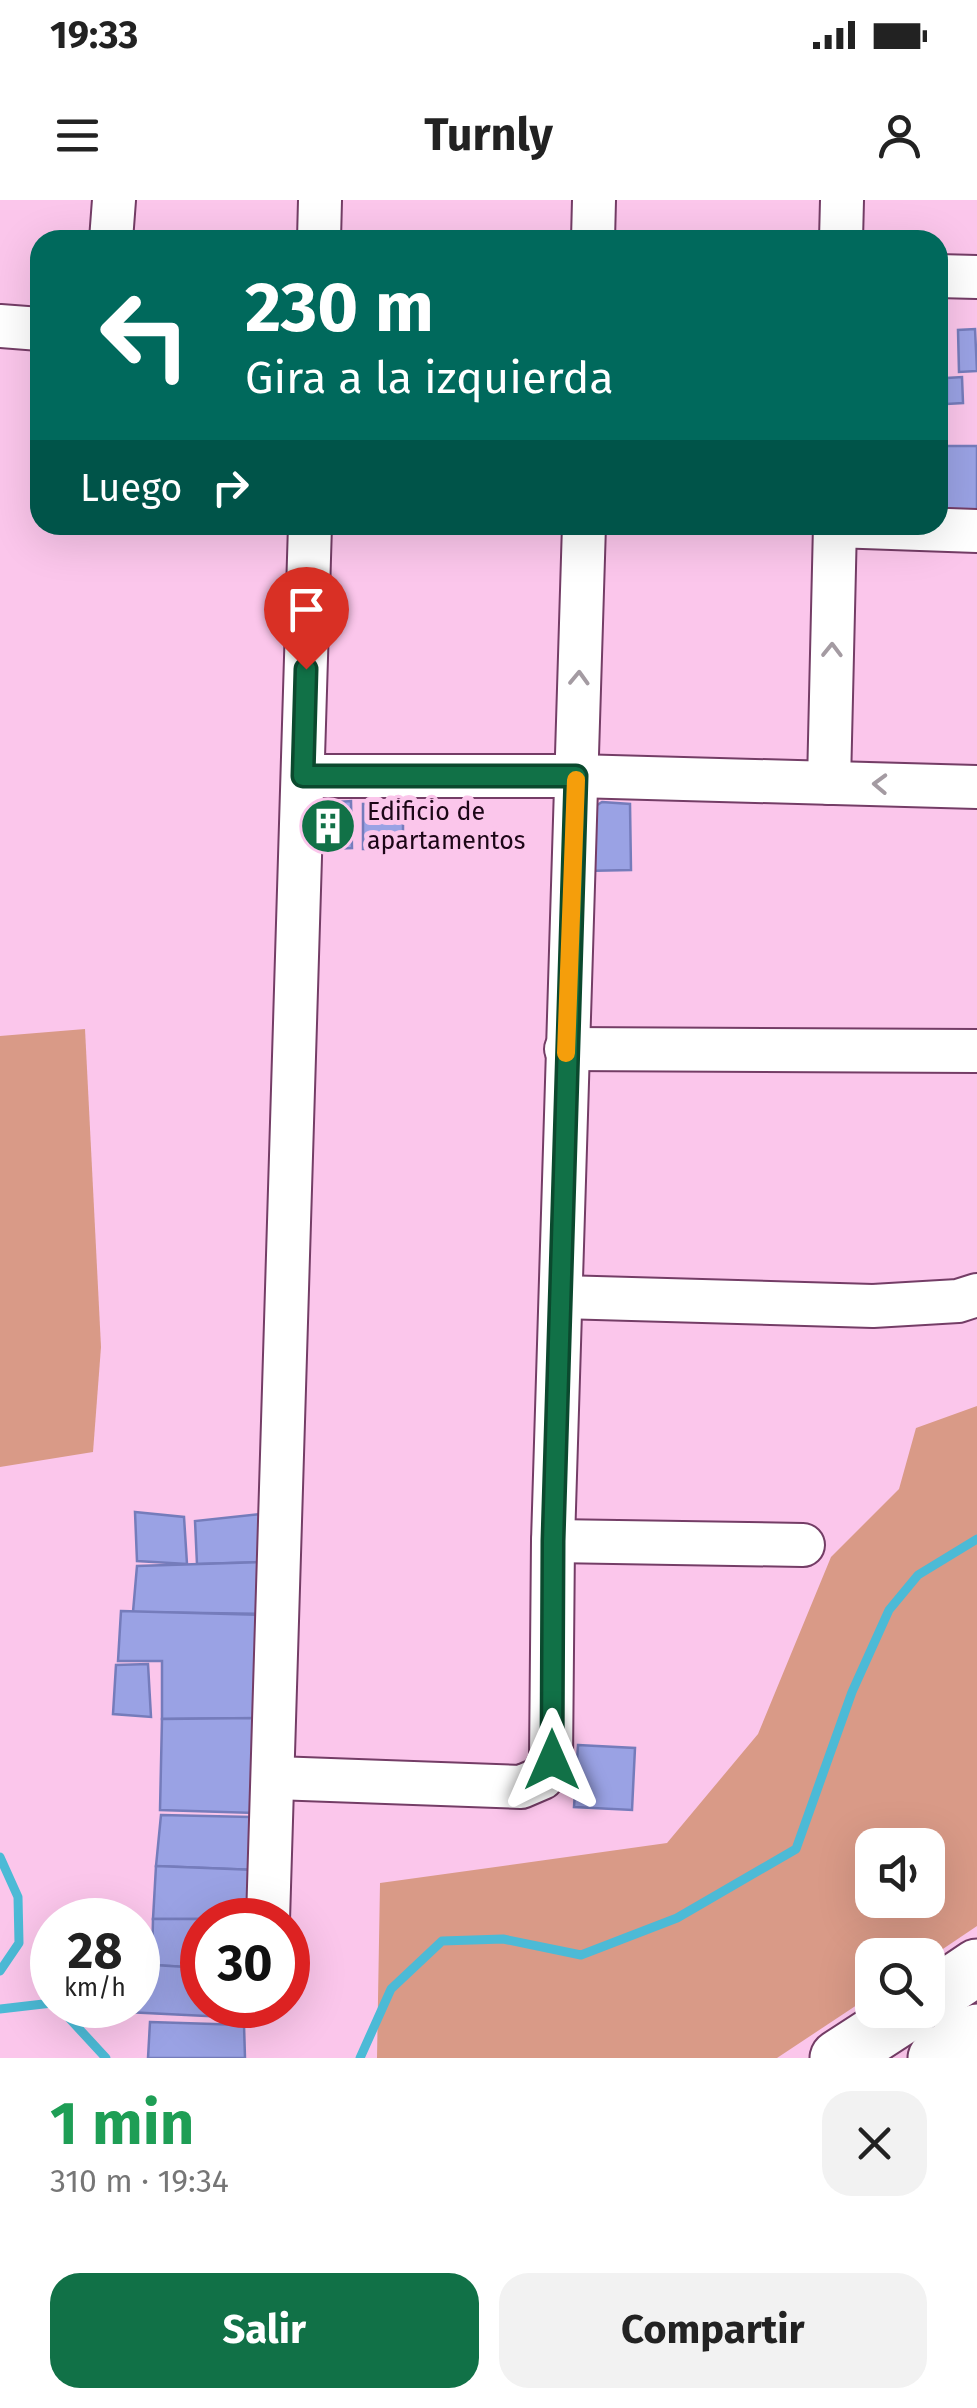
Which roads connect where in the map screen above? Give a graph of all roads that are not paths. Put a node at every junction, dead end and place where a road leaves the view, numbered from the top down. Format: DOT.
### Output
graph roads {
  1 [pos="114,200"];
  2 [pos="320,200"];
  3 [pos="594,200"];
  4 [pos="842,200"];
  5 [pos="112,230"];
  6 [pos="319,230"];
  7 [pos="593,230"];
  8 [pos="841,230"];
  9 [pos="948,276"];
  10 [pos="977,276"];
  11 [pos="0,326"];
  12 [pos="30,328"];
  13 [pos="948,530"];
  14 [pos="977,531"];
  15 [pos="310,535"];
  16 [pos="584,535"];
  17 [pos="835,535"];
  18 [pos="303,776"];
  19 [pos="576,776"];
  20 [pos="829,783"];
  21 [pos="977,787"];
  22 [pos="566,1049"];
  23 [pos="977,1051"];
  24 [pos="977,1295"];
  25 [pos="561,1297"];
  26 [pos="553,1541"];
  27 [pos="803,1545"];
  28 [pos="275,1778"];
  29 [pos="269,1898"];
  30 [pos="977,1967"];
  31 [pos="945,1989"];
  32 [pos="884,2028"];
  33 [pos="977,2032"];
  34 [pos="838,2058"];
  35 [pos="936,2058"];
  1 -- 5 [label="street"];
  2 -- 6 [label="street"];
  3 -- 7 [label="street"];
  4 -- 8 [label="street"];
  9 -- 10 [label="street"];
  11 -- 12 [label="street"];
  13 -- 14 [label="street"];
  15 -- 18 [label="street"];
  19 -- 16 [label="street, one-way"];
  20 -- 17 [label="street, one-way"];
  18 -- 19 [label="street"];
  18 -- 28 [label="street"];
  19 -- 20 [label="street"];
  19 -- 22 [label="street"];
  21 -- 20 [label="street, one-way"];
  22 -- 23 [label="street"];
  22 -- 25 [label="street"];
  24 -- 25 [label="street"];
  25 -- 26 [label="street"];
  26 -- 27 [label="street"];
  26 -- 28 [label="street"];
  28 -- 29 [label="street"];
  30 -- 31 [label="highway"];
  32 -- 34 [label="highway"];
  33 -- 35 [label="highway"];
}
